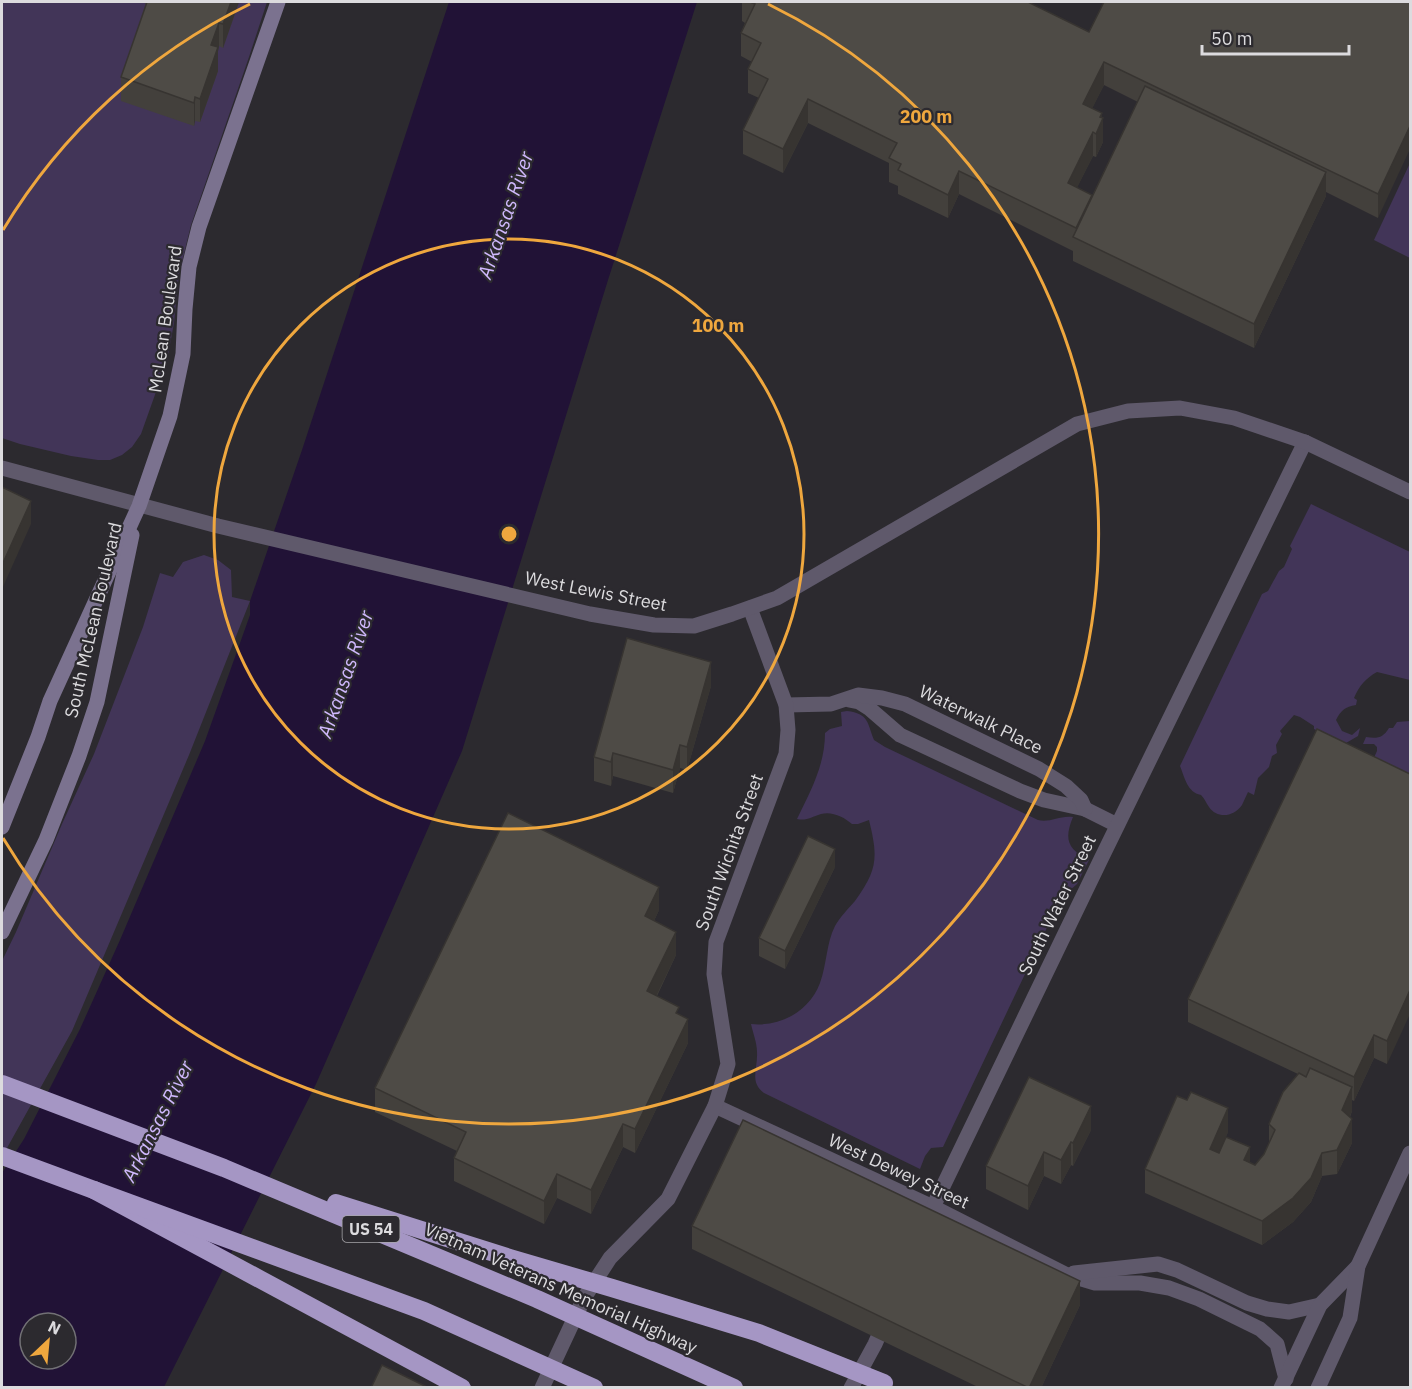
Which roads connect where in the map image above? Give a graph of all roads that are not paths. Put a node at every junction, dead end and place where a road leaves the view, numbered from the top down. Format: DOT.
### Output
graph roads {
  1 [pos="278,2"];
  2 [pos="1305,442"];
  3 [pos="2,468"];
  4 [pos="1410,492"];
  5 [pos="139,506"];
  6 [pos="750,608"];
  7 [pos="846,699"];
  8 [pos="786,705"];
  9 [pos="1084,809"];
  10 [pos="1117,825"];
  11 [pos="2,827"];
  12 [pos="2,932"];
  13 [pos="2,1084"];
  14 [pos="715,1106"];
  15 [pos="1410,1153"];
  16 [pos="2,1156"];
  17 [pos="224,1168"];
  18 [pos="94,1190"];
  19 [pos="933,1207"];
  20 [pos="916,1248"];
  21 [pos="1358,1266"];
  22 [pos="1065,1274"];
  23 [pos="1320,1305"];
  24 [pos="889,1312"];
  25 [pos="1284,1383"];
  26 [pos="888,1385"];
  27 [pos="462,1388"];
  28 [pos="542,1388"];
  29 [pos="594,1388"];
  30 [pos="734,1388"];
  31 [pos="851,1388"];
  32 [pos="1318,1388"];
  1 -- 5 [label="main road, McLean Boulevard"];
  2 -- 4 [label="street, West Lewis Street"];
  2 -- 6 [label="street, West Lewis Street"];
  2 -- 10 [label="street, South Water Street"];
  3 -- 5 [label="street, West Lewis Street"];
  5 -- 6 [label="street, West Lewis Street"];
  5 -- 11 [label="main road, South McLean Boulevard"];
  5 -- 12 [label="main road, South McLean Boulevard"];
  6 -- 8 [label="street, South Wichita Street"];
  7 -- 8 [label="street, Waterwalk Place"];
  7 -- 9 [label="street, Waterwalk Place"];
  7 -- 9 [label="street, Waterwalk Place"];
  8 -- 14 [label="street, South Wichita Street"];
  9 -- 10 [label="street, Waterwalk Place"];
  10 -- 19 [label="street, South Water Street"];
  13 -- 17 [label="highway, Vietnam Veterans Memorial Highway / US 54, bridge"];
  14 -- 19 [label="street, West Dewey Street"];
  14 -- 28 [label="street, South Wichita Street"];
  15 -- 21 [label="street"];
  16 -- 18 [label="highway"];
  17 -- 26 [label="highway, bridge"];
  17 -- 30 [label="highway, Vietnam Veterans Memorial Highway / US 54, bridge"];
  18 -- 27 [label="highway, bridge"];
  18 -- 29 [label="highway, bridge"];
  19 -- 20 [label="street, South Water Street"];
  19 -- 22 [label="street, West Dewey Street"];
  21 -- 23 [label="street"];
  21 -- 32 [label="street"];
  22 -- 23 [label="street"];
  22 -- 25 [label="street, West Dewey Street"];
  23 -- 25 [label="street"];
  24 -- 31 [label="street"];
}
